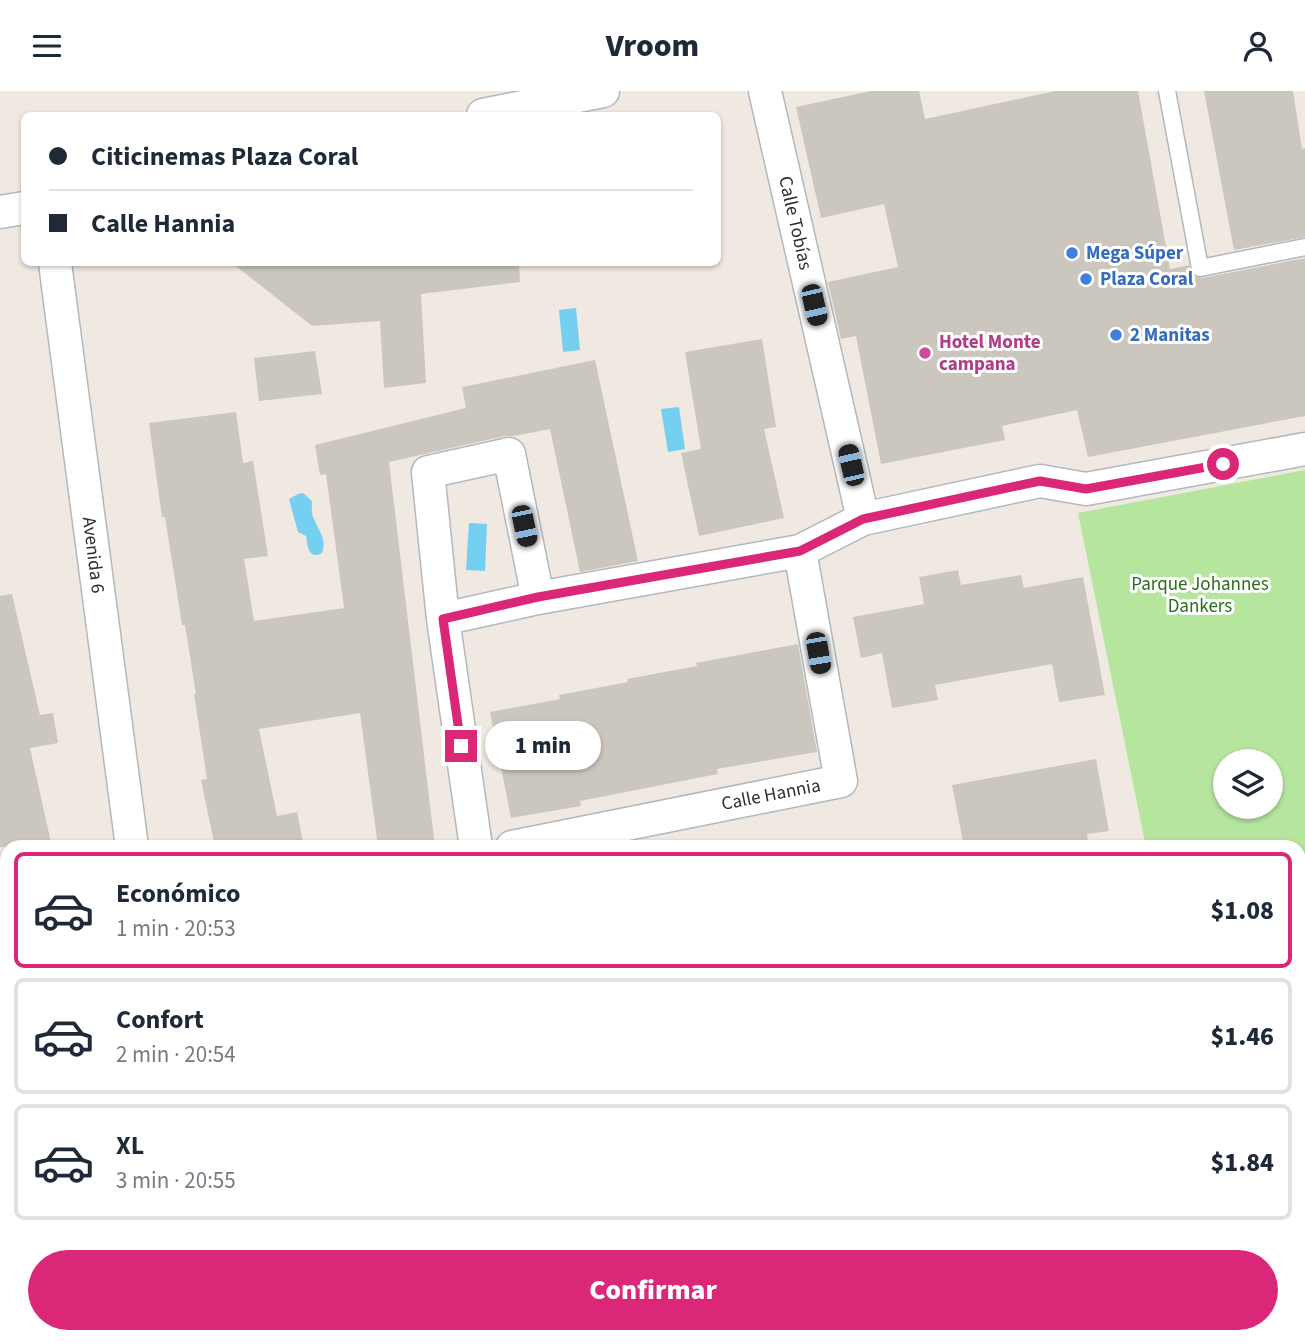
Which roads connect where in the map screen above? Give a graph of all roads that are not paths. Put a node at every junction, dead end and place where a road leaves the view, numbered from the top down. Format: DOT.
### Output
graph roads {
  1 [pos="603,91"];
  2 [pos="765,91"];
  3 [pos="1167,91"];
  4 [pos="498,112"];
  5 [pos="21,208"];
  6 [pos="0,212"];
  7 [pos="1305,247"];
  8 [pos="55,266"];
  9 [pos="1305,449"];
  10 [pos="863,519"];
  11 [pos="800,551"];
  12 [pos="538,597"];
  13 [pos="443,619"];
  14 [pos="131,840"];
  15 [pos="475,840"];
  16 [pos="547,840"];
  1 -- 4 [label="street"];
  2 -- 10 [label="street, Calle Tobías"];
  3 -- 7 [label="lane"];
  5 -- 6 [label="street"];
  8 -- 14 [label="street, Avenida 6"];
  9 -- 10 [label="street"];
  10 -- 11 [label="street"];
  11 -- 12 [label="street"];
  11 -- 16 [label="street, Calle Hannia"];
  12 -- 13 [label="street"];
  12 -- 13 [label="street"];
  13 -- 15 [label="street"];
}
